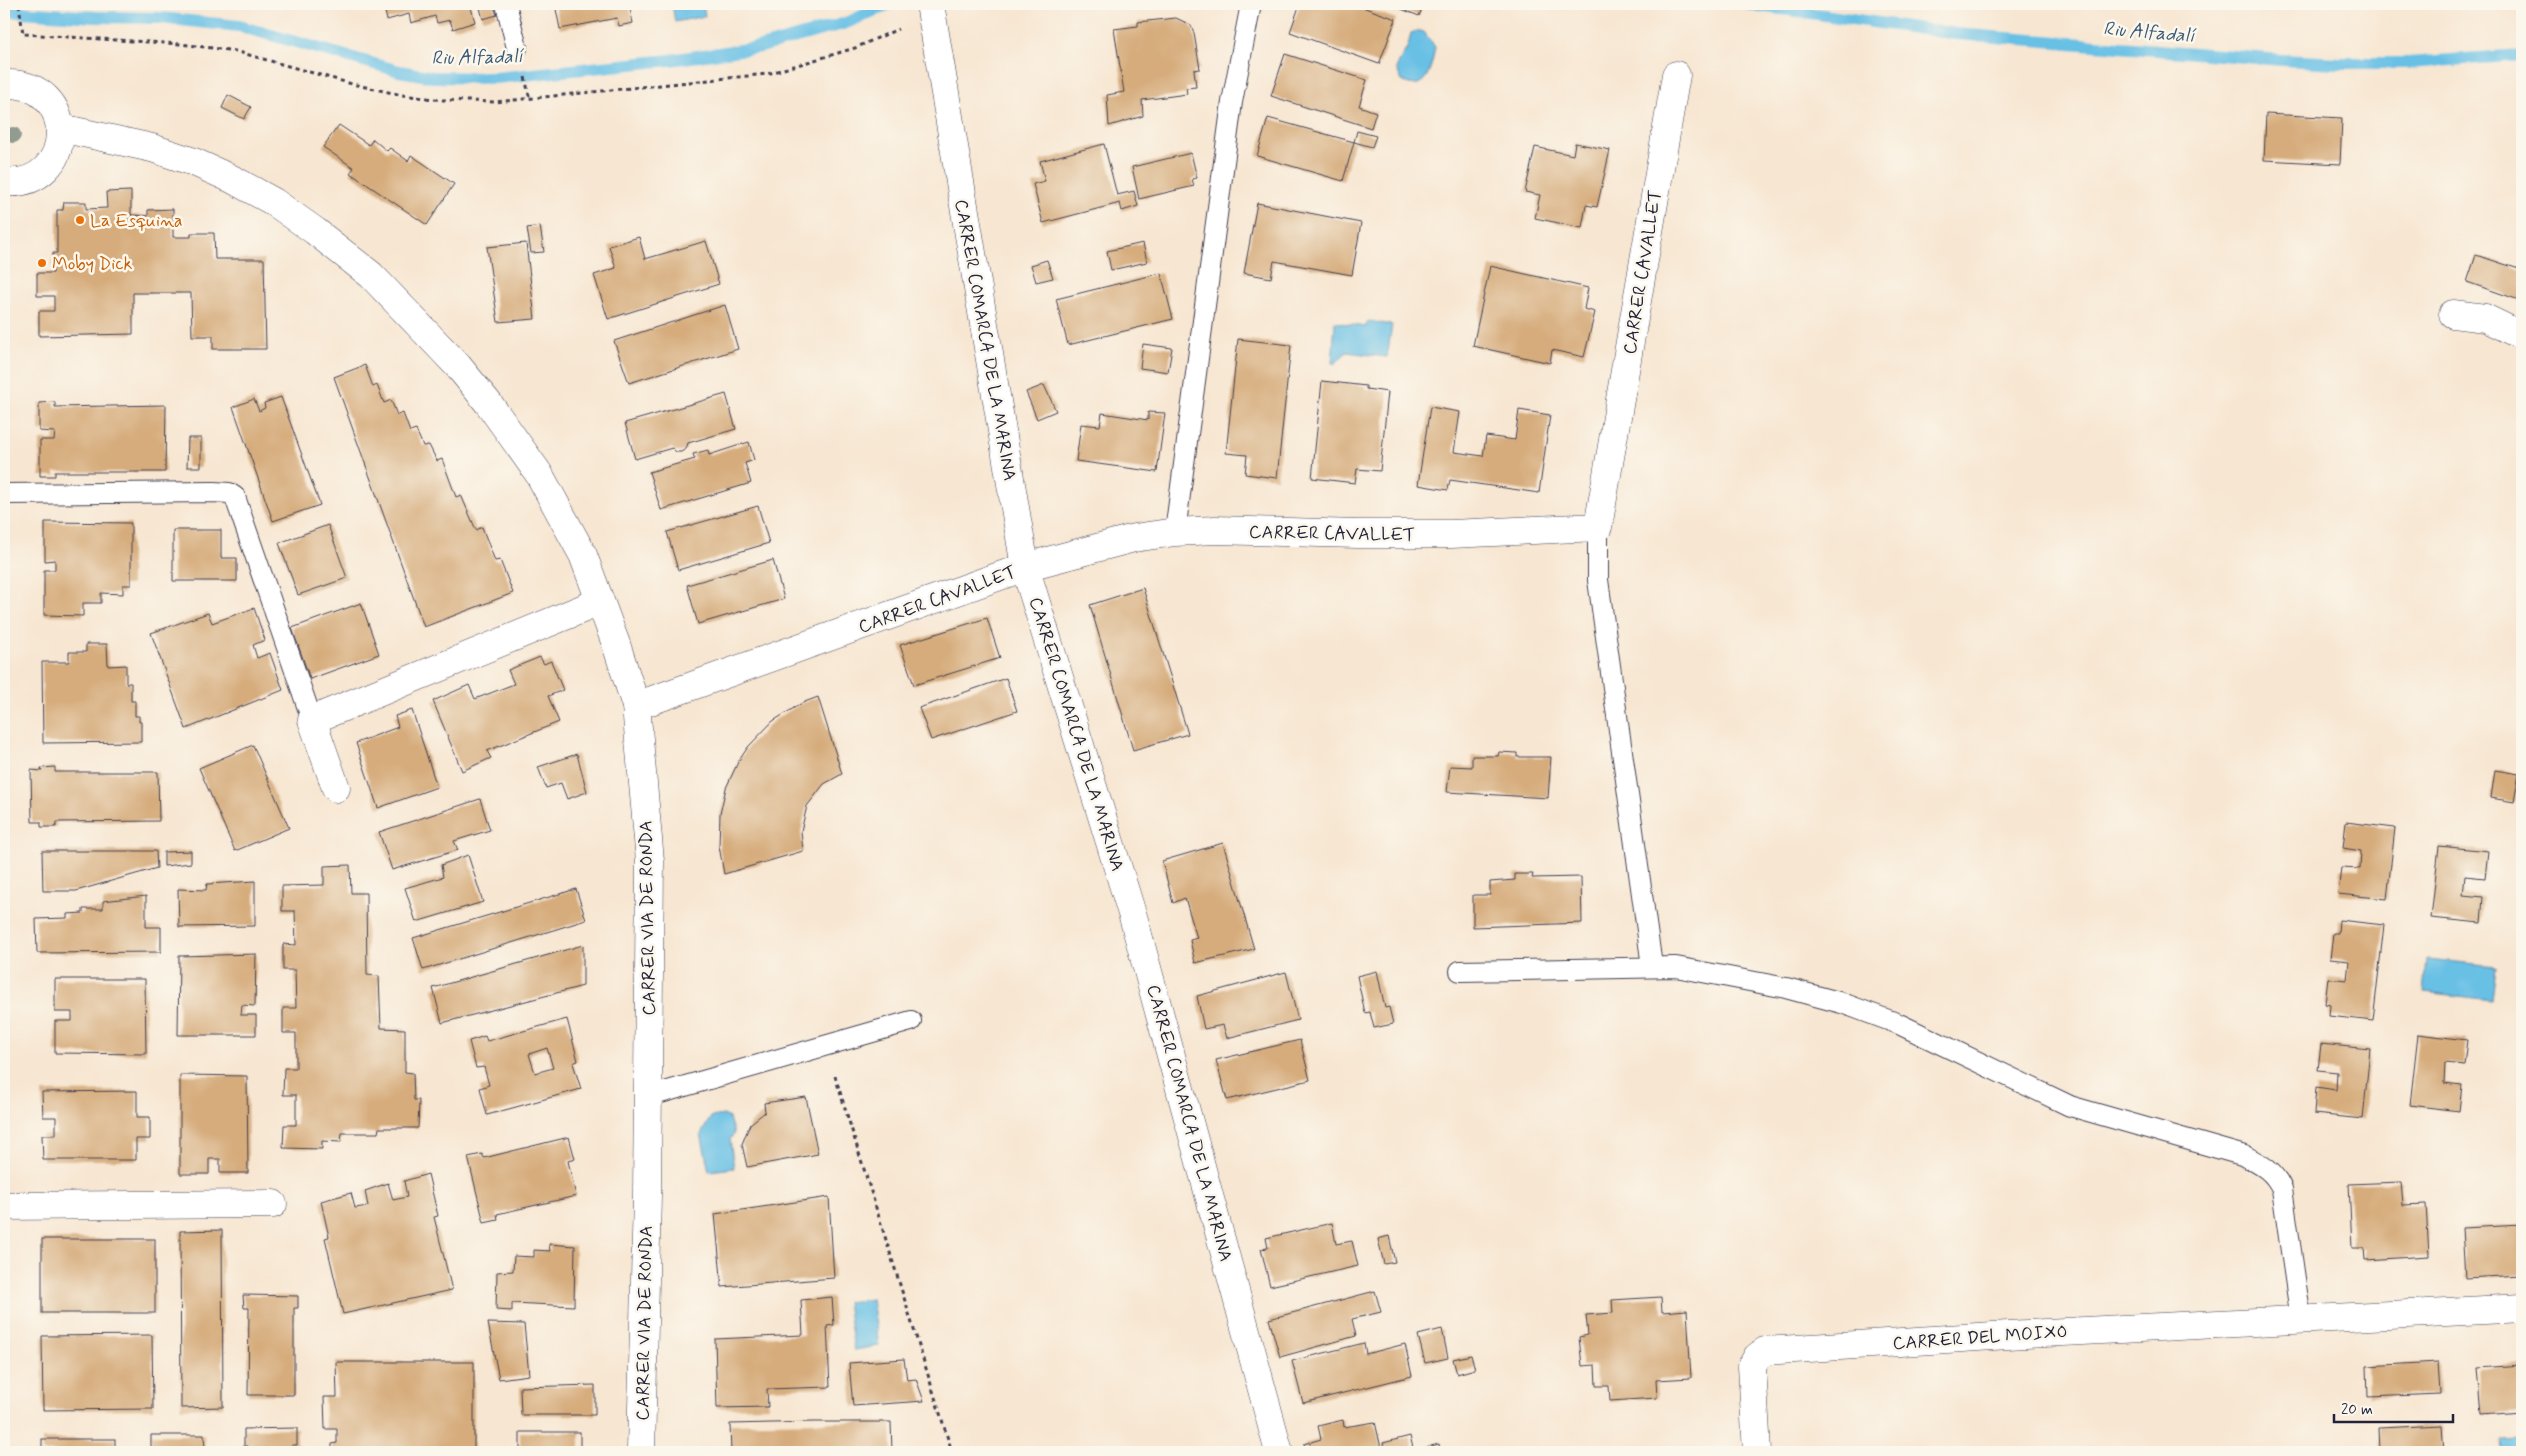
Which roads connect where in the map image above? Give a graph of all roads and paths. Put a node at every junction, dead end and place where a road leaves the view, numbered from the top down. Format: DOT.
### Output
graph roads {
  1 [pos="19,4"];
  2 [pos="506,4"];
  3 [pos="1251,4"];
  4 [pos="932,19"];
  5 [pos="517,48"];
  6 [pos="1676,75"];
  7 [pos="4,84"];
  8 [pos="61,128"];
  9 [pos="4,185"];
  10 [pos="2453,314"];
  11 [pos="2522,336"];
  12 [pos="4,494"];
  13 [pos="1598,527"];
  14 [pos="1176,532"];
  15 [pos="1025,568"];
  16 [pos="599,602"];
  17 [pos="636,706"];
  18 [pos="312,720"];
  19 [pos="336,788"];
  20 [pos="1652,966"];
  21 [pos="1460,971"];
  22 [pos="911,1022"];
  23 [pos="826,1047"];
  24 [pos="647,1097"];
  25 [pos="273,1204"];
  26 [pos="4,1206"];
  27 [pos="2522,1308"];
  28 [pos="2301,1320"];
  29 [pos="641,1452"];
  30 [pos="952,1452"];
  31 [pos="1279,1452"];
  32 [pos="1757,1452"];
  1 -- 4 [label="path"];
  2 -- 5 [label="lane"];
  3 -- 14 [label="lane"];
  4 -- 15 [label="street, CARRER COMARCA DE LA MARINA"];
  6 -- 13 [label="street, CARRER CAVALLET"];
  7 -- 8 [label="street"];
  8 -- 9 [label="street"];
  8 -- 16 [label="street, CARRER VIA DE RONDA"];
  10 -- 11 [label="street"];
  12 -- 18 [label="lane"];
  13 -- 14 [label="street, CARRER CAVALLET"];
  13 -- 20 [label="lane"];
  14 -- 15 [label="street, CARRER CAVALLET"];
  15 -- 17 [label="street, CARRER CAVALLET"];
  15 -- 31 [label="street, CARRER COMARCA DE LA MARINA"];
  16 -- 17 [label="street, CARRER VIA DE RONDA"];
  16 -- 18 [label="street"];
  17 -- 24 [label="street, CARRER VIA DE RONDA"];
  18 -- 19 [label="street"];
  20 -- 21 [label="lane"];
  20 -- 28 [label="lane"];
  22 -- 23 [label="lane"];
  23 -- 24 [label="lane"];
  23 -- 30 [label="path"];
  24 -- 29 [label="street, CARRER VIA DE RONDA"];
  25 -- 26 [label="street"];
  27 -- 28 [label="street, CARRER DEL MOIXO"];
  28 -- 32 [label="street, CARRER DEL MOIXO"];
}
